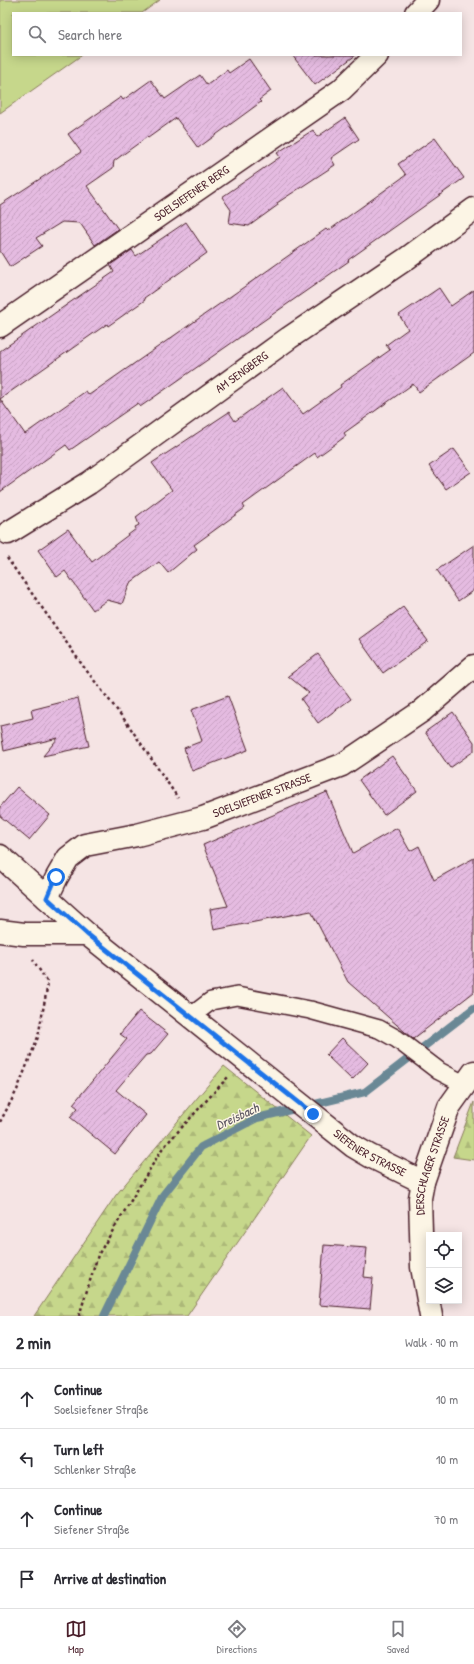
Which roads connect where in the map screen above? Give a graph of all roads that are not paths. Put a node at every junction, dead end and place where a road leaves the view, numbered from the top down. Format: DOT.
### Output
graph roads {
  1 [pos="428,0"];
  2 [pos="417,12"];
  3 [pos="376,56"];
  4 [pos="474,209"];
  5 [pos="0,326"];
  6 [pos="6,543"];
  7 [pos="474,666"];
  8 [pos="0,856"];
  9 [pos="47,898"];
  10 [pos="0,931"];
  11 [pos="87,934"];
  12 [pos="190,1017"];
  13 [pos="469,1078"];
  14 [pos="423,1182"];
  15 [pos="431,1316"];
  1 -- 2 [label="street"];
  3 -- 5 [label="street, SOELSIEFENER BERG"];
  4 -- 6 [label="street, AM SENGBERG"];
  7 -- 9 [label="street, SOELSIEFENER STRASSE"];
  8 -- 9 [label="street, SIEFENER STRASSE"];
  9 -- 11 [label="street, SIEFENER STRASSE"];
  10 -- 11 [label="street"];
  11 -- 12 [label="street, SIEFENER STRASSE"];
  12 -- 13 [label="lane"];
  12 -- 14 [label="street, SIEFENER STRASSE"];
  13 -- 14 [label="street, DERSCHLAGER STRASSE"];
  14 -- 15 [label="street, DERSCHLAGER STRASSE"];
}
